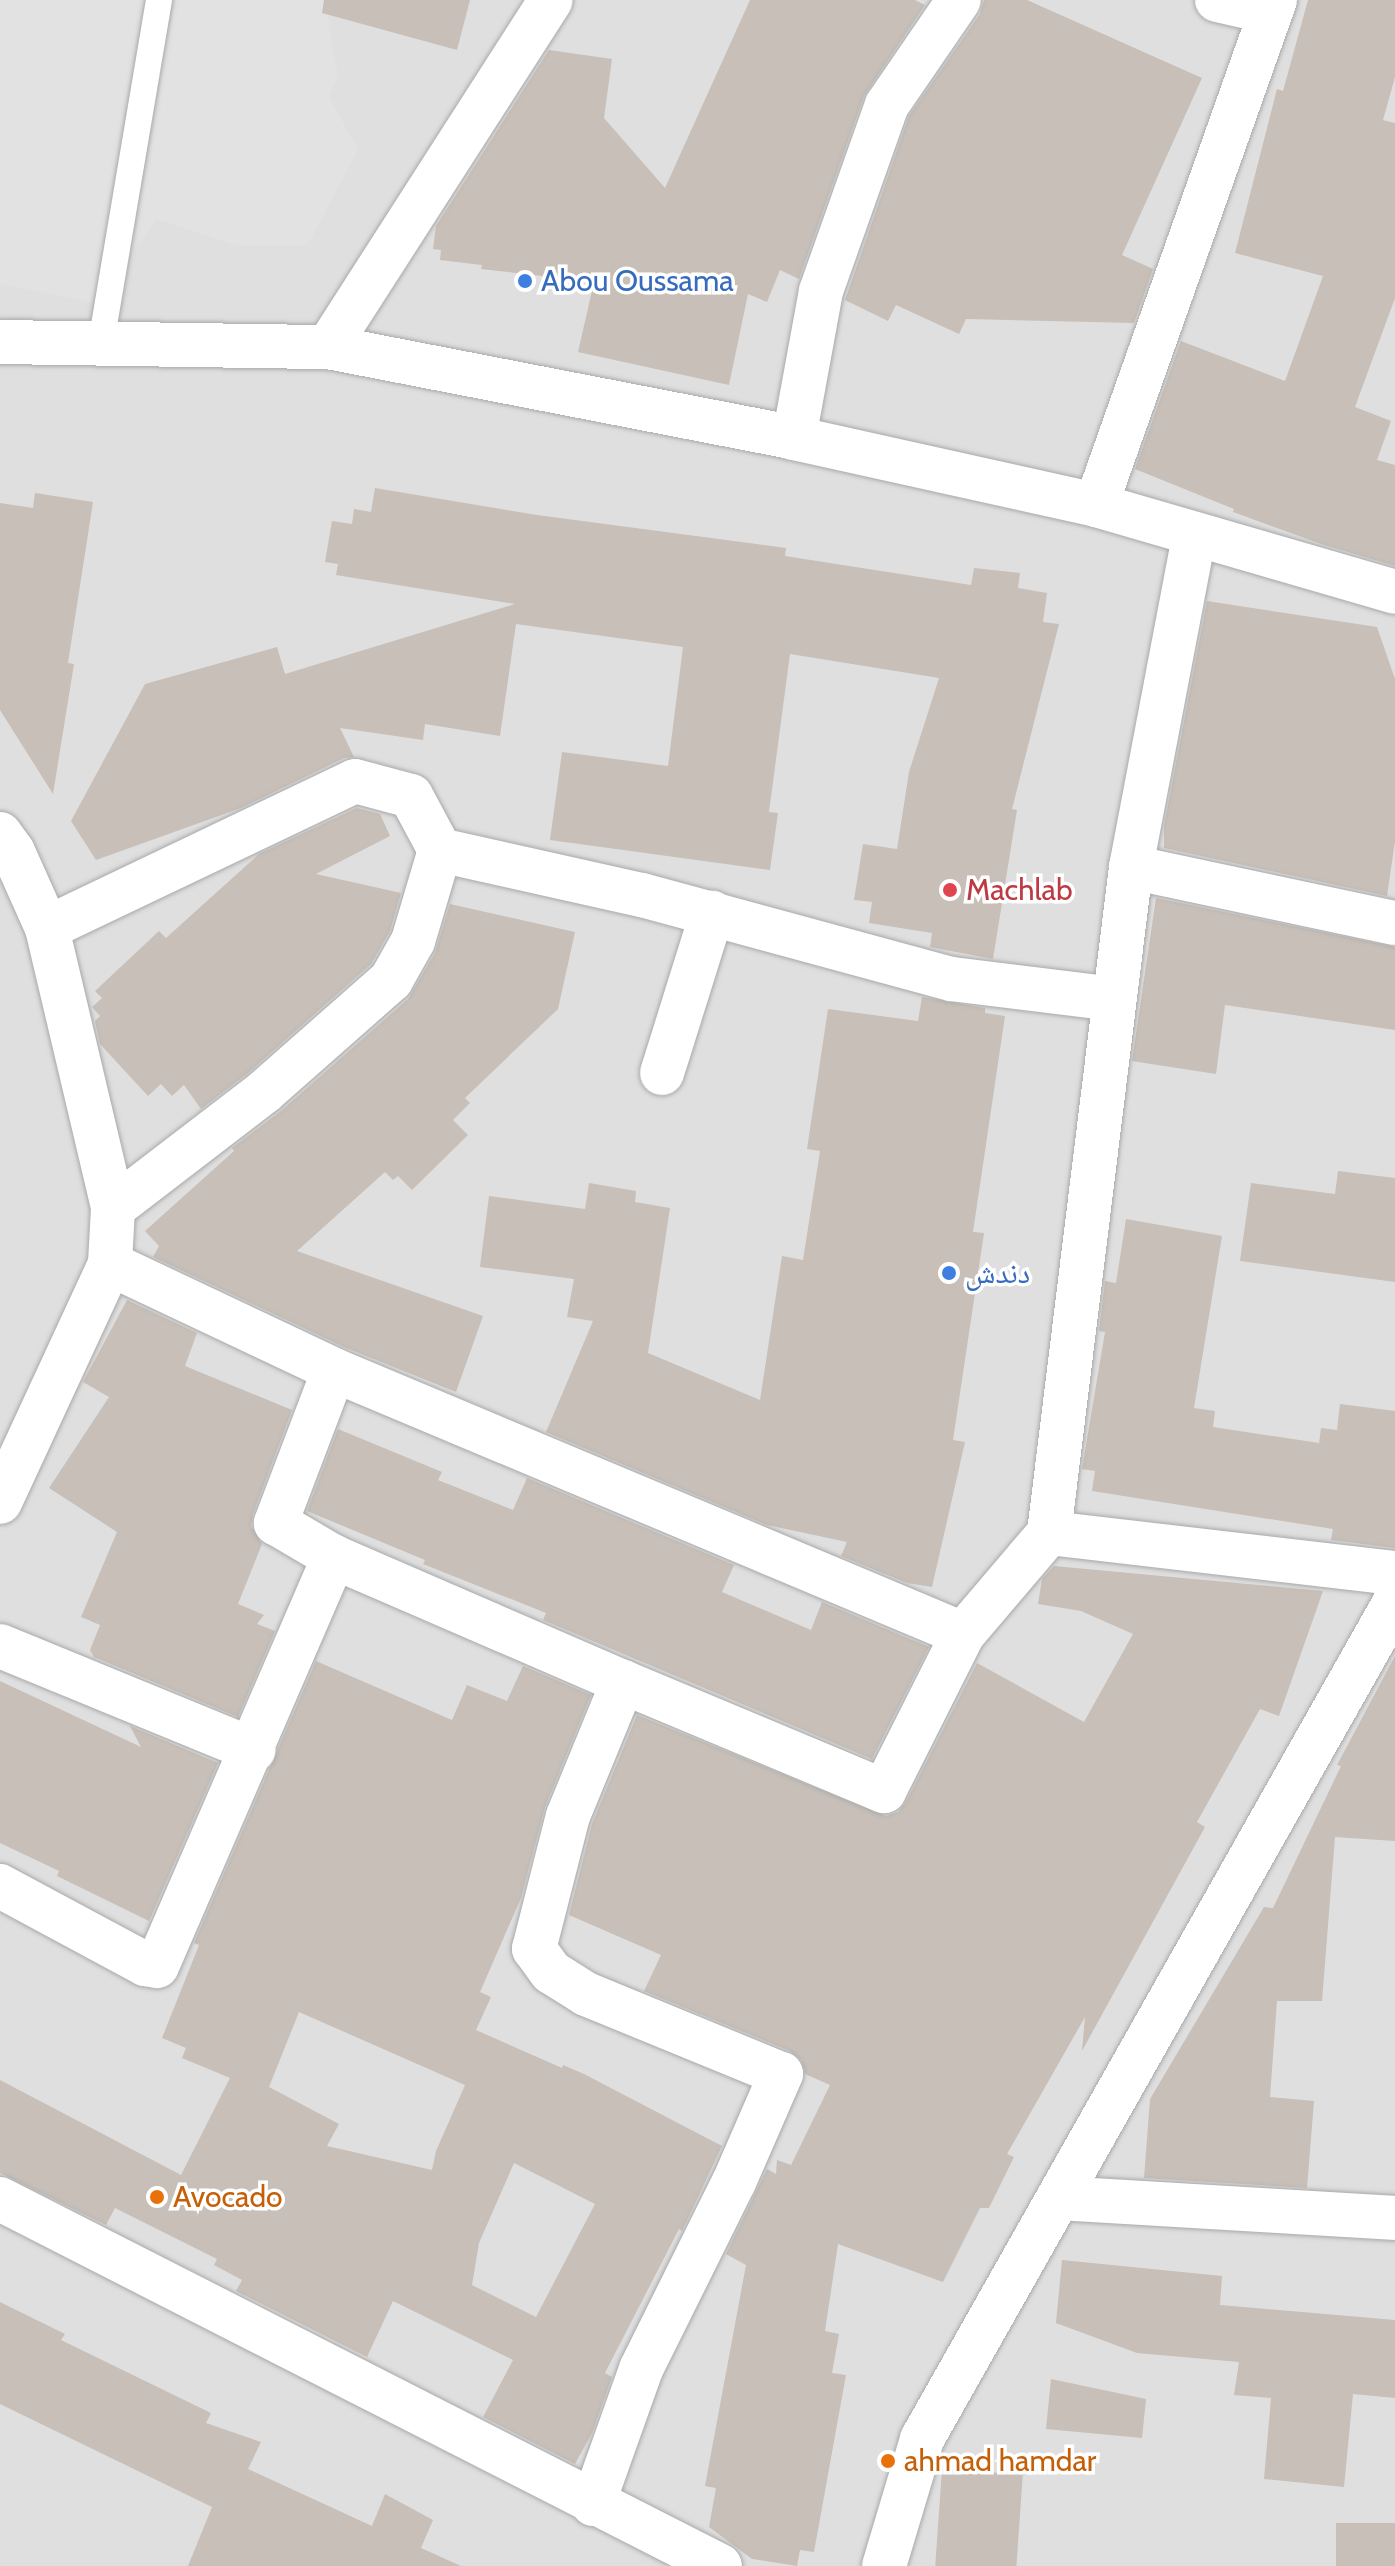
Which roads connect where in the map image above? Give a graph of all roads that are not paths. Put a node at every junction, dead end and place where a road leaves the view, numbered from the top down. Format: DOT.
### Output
graph roads {
  1 [pos="159,0"];
  2 [pos="551,0"];
  3 [pos="959,0"];
  4 [pos="1217,0"];
  5 [pos="1273,6"];
  6 [pos="0,342"];
  7 [pos="101,343"];
  8 [pos="328,347"];
  9 [pos="794,438"];
  10 [pos="1096,505"];
  11 [pos="1194,536"];
  12 [pos="1395,592"];
  13 [pos="0,834"];
  14 [pos="440,850"];
  15 [pos="1131,867"];
  16 [pos="712,913"];
  17 [pos="1395,923"];
  18 [pos="47,928"];
  19 [pos="1114,999"];
  20 [pos="662,1073"];
  21 [pos="113,1208"];
  22 [pos="110,1264"];
  23 [pos="334,1370"];
  24 [pos="0,1502"];
  25 [pos="1049,1533"];
  26 [pos="334,1557"];
  27 [pos="1394,1599"];
  28 [pos="963,1634"];
  29 [pos="0,1646"];
  30 [pos="623,1682"];
  31 [pos="253,1750"];
  32 [pos="0,1886"];
  33 [pos="1059,2198"];
  34 [pos="0,2199"];
  35 [pos="1395,2218"];
  36 [pos="593,2504"];
  37 [pos="720,2566"];
  38 [pos="884,2566"];
  1 -- 7 [label="lane"];
  2 -- 8 [label="street"];
  3 -- 9 [label="street"];
  4 -- 5 [label="street"];
  5 -- 10 [label="street"];
  6 -- 7 [label="street"];
  7 -- 8 [label="street"];
  8 -- 9 [label="street"];
  9 -- 10 [label="street"];
  10 -- 11 [label="street"];
  11 -- 12 [label="street"];
  11 -- 15 [label="street"];
  13 -- 18 [label="street"];
  14 -- 16 [label="street"];
  14 -- 18 [label="street"];
  14 -- 21 [label="street"];
  15 -- 17 [label="street"];
  15 -- 19 [label="street"];
  16 -- 19 [label="street"];
  16 -- 20 [label="street"];
  18 -- 21 [label="street"];
  19 -- 25 [label="street"];
  21 -- 22 [label="street"];
  22 -- 23 [label="street"];
  22 -- 24 [label="street"];
  23 -- 26 [label="street"];
  23 -- 28 [label="street"];
  25 -- 27 [label="street"];
  25 -- 28 [label="street"];
  26 -- 30 [label="street"];
  26 -- 31 [label="street"];
  27 -- 33 [label="street"];
  28 -- 30 [label="street"];
  29 -- 31 [label="street"];
  30 -- 36 [label="street"];
  31 -- 32 [label="street"];
  33 -- 35 [label="street"];
  33 -- 38 [label="street"];
  34 -- 36 [label="street"];
  36 -- 37 [label="street"];
}
